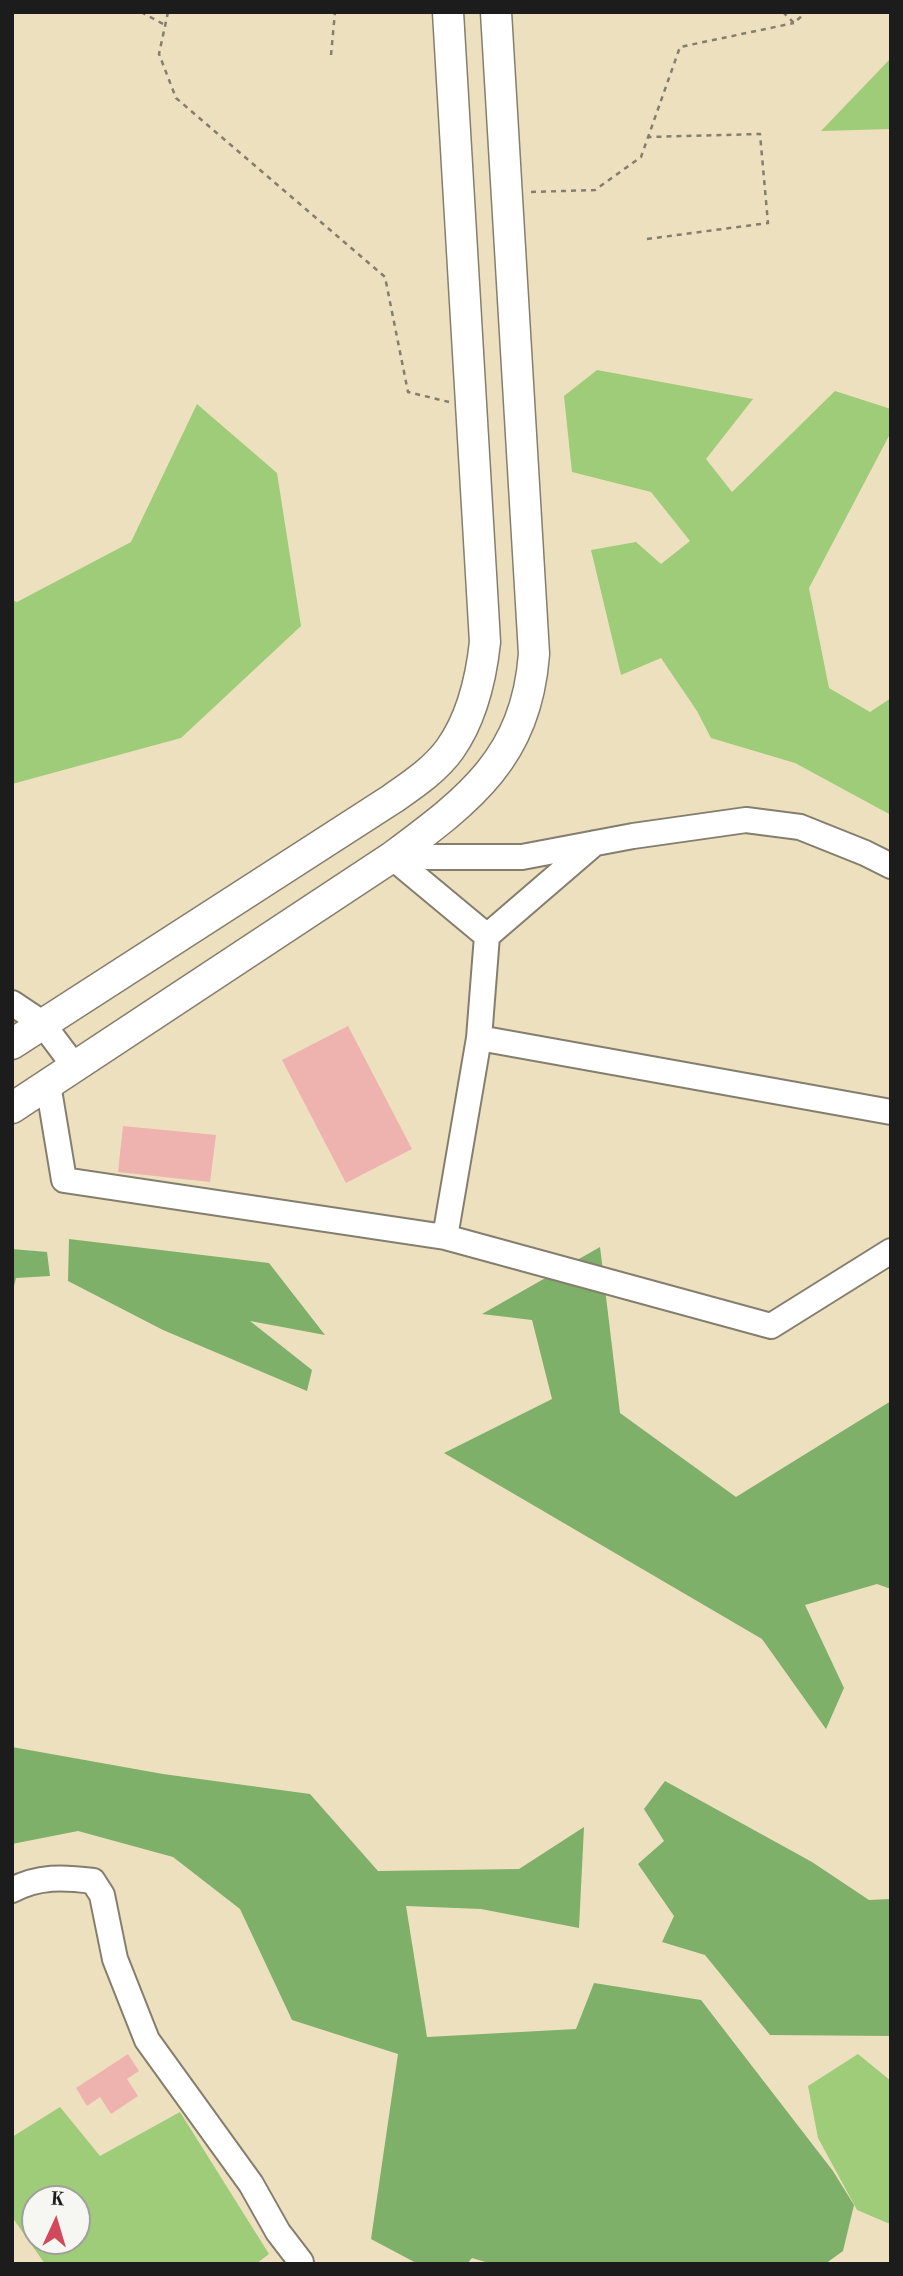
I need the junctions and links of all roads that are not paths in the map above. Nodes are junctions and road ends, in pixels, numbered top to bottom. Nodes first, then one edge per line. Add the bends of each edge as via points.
1 (448, 12) edge
2 (496, 12) edge
3 (595, 843) junction
4 (392, 857) junction
5 (891, 866) edge
6 (487, 936) junction
7 (12, 1003) edge
8 (42, 1024) junction
9 (479, 1038) junction
10 (12, 1044) edge
11 (75, 1067) junction
12 (48, 1084) junction
13 (12, 1108) edge
14 (891, 1112) edge
15 (445, 1237) junction
16 (891, 1251) edge
17 (12, 1889) edge
18 (301, 2263) edge

1 - 8 main road via 485,642 467,719 449,750 423,777
2 - 4 main road via 534,654 532,684 511,742 495,768 447,816
3 - 4 street via 522,857
3 - 5 street via 746,820 800,827
3 - 6 street
4 - 6 street
4 - 11 main road
6 - 9 street
7 - 8 street
8 - 10 main road
8 - 11 street
9 - 14 street
9 - 15 street
11 - 12 main road
12 - 13 main road
12 - 15 street via 64,1180
15 - 16 street via 771,1326
17 - 18 street via 29,1881 93,1881 102,1895 115,1959 146,2040 251,2184

